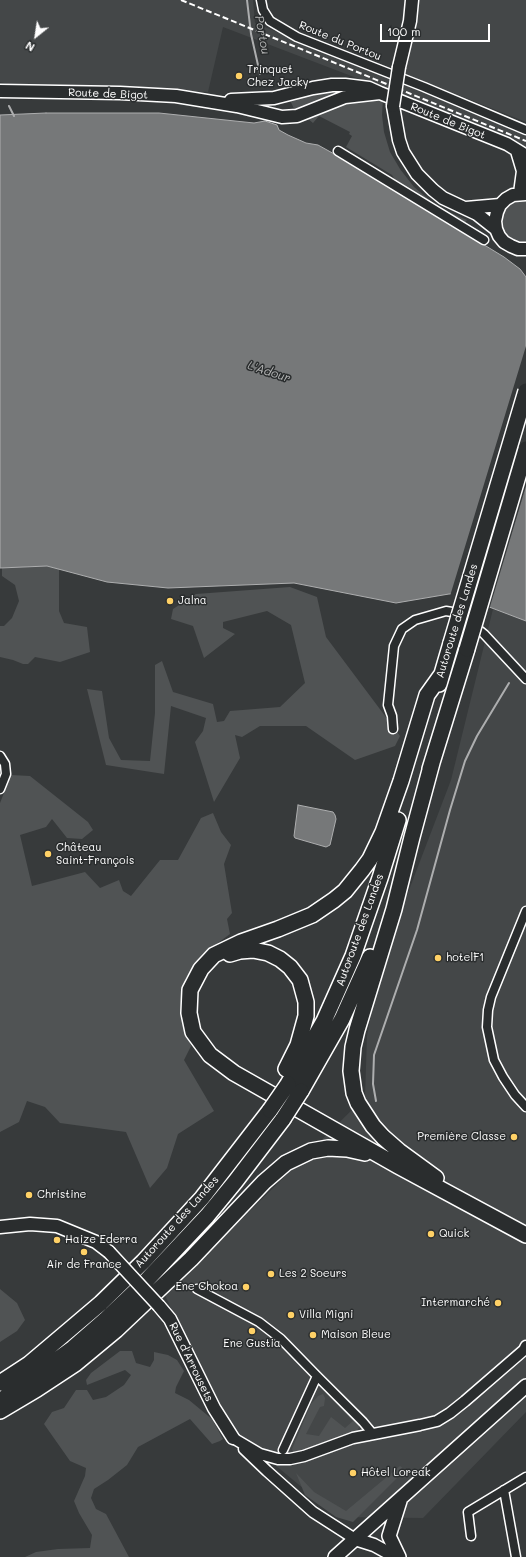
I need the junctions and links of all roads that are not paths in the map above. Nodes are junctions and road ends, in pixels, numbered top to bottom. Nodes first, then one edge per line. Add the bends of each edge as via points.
1 (261, 0) edge
2 (412, 0) edge
3 (0, 91) edge
4 (380, 93) junction
5 (216, 102) junction
6 (526, 130) edge
7 (516, 150) junction
8 (338, 151) dead end
9 (526, 159) edge
10 (523, 193) edge
11 (500, 205) junction
12 (466, 208) junction
13 (496, 229) junction
14 (484, 240) dead end
15 (526, 249) edge
16 (526, 391) edge
17 (526, 449) edge
18 (442, 674) junction
19 (523, 676) edge
20 (393, 729) dead end
21 (0, 756) edge
22 (433, 759) junction
23 (0, 789) edge
24 (526, 911) edge
25 (201, 969) junction
26 (284, 1081) junction
27 (526, 1107) edge
28 (398, 1166) junction
29 (479, 1209) junction
30 (0, 1227) edge
31 (526, 1235) edge
32 (197, 1289) dead end
33 (526, 1346) edge
34 (316, 1376) junction
35 (0, 1383) edge
36 (526, 1386) edge
37 (0, 1401) edge
38 (0, 1412) edge
39 (373, 1434) junction
40 (233, 1438) joint
41 (283, 1450) dead end
42 (258, 1458) junction
43 (526, 1477) edge
44 (504, 1490) junction
45 (400, 1499) junction
46 (471, 1536) dead end
47 (355, 1539) junction
48 (335, 1557) edge
49 (397, 1557) edge
50 (516, 1557) edge

1 - 6 street, Route du Portou via 263,10 270,21 289,32
2 - 12 main road, bridge via 393,106 399,140 403,152 417,174 444,198
3 - 5 main road, Route de Bigot via 176,96
4 - 5 main road, Route de Bigot via 369,88 346,85 313,88 274,98
4 - 5 main road, Route de Bigot via 345,97 297,116 282,117
4 - 7 main road, Route de Bigot via 507,144
7 - 9 main road, Route de Bigot
7 - 10 main road via 523,171
8 - 14 street
10 - 11 main road via 506,199
11 - 12 main road
11 - 13 main road via 496,212
12 - 13 main road
13 - 15 main road via 499,236 511,246
16 - 18 highway, Autoroute des Landes, bridge
17 - 22 highway, Autoroute des Landes, bridge
18 - 25 highway via 427,695 383,832 370,859 354,881 334,900 312,915 228,947 214,955
18 - 26 highway, Autoroute des Landes via 364,928 324,1021
19 - 20 street via 484,634 458,613 446,611 415,620 402,628 394,646 388,705
21 - 23 street via 5,764 6,774
22 - 29 highway via 394,909 357,1030 351,1071 358,1103 382,1137
22 - 37 highway, Autoroute des Landes, bridge via 387,912 367,965 342,1019 284,1119 236,1182 145,1282 73,1348
24 - 27 street via 491,997 487,1027 494,1060 514,1095
25 - 26 highway via 233,952 253,950 280,959 295,973 305,995 306,1016
25 - 28 highway via 190,990 189,1013 193,1032 210,1055 234,1072
26 - 35 highway, Autoroute des Landes, bridge via 230,1161 169,1235 101,1303 29,1364
28 - 29 highway
28 - 38 highway via 358,1151 338,1148 311,1151 286,1163 264,1182 191,1259 106,1339 54,1378
29 - 31 highway
30 - 40 main road, Rue d'Arrousets, bridge via 30,1224 57,1226 96,1242 109,1252 170,1319 214,1408
32 - 34 street via 259,1322 281,1339
33 - 39 street, Rue d'Arrousets via 450,1413 437,1421
34 - 39 street
34 - 41 street
36 - 45 main road
39 - 42 street, Rue d'Arrousets via 290,1459
40 - 42 street, Rue d'Arrousets
42 - 47 street, Rue d'Arrousets via 313,1512
43 - 44 street
44 - 46 street via 468,1512
44 - 50 street
45 - 47 main road
45 - 49 main road via 389,1536
47 - 48 main road
47 - 49 main road

